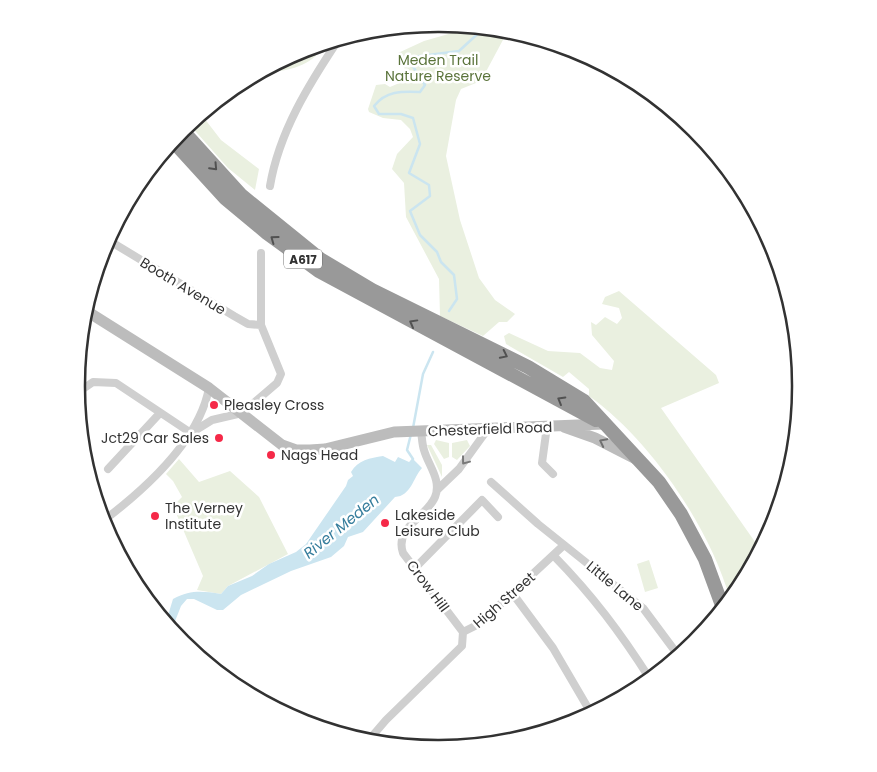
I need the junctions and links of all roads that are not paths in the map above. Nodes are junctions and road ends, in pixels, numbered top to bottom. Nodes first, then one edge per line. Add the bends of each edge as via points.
1 (333, 49) edge
2 (188, 137) edge
3 (179, 147) edge
4 (270, 186) dead end
5 (115, 244) edge
6 (261, 253) dead end
7 (93, 315) edge
8 (261, 325) junction
9 (85, 387) edge
10 (209, 388) junction
11 (160, 413) junction
12 (242, 414) junction
13 (604, 424) junction
14 (548, 426) junction
15 (562, 426) junction
16 (485, 429) junction
17 (420, 431) junction
18 (191, 433) junction
19 (110, 454) dead end
20 (116, 461) junction
21 (641, 462) junction
22 (108, 470) dead end
23 (553, 474) dead end
24 (491, 482) dead end
25 (437, 490) junction
26 (110, 516) edge
27 (498, 517) dead end
28 (564, 546) junction
29 (554, 556) junction
30 (415, 568) junction
31 (513, 594) junction
32 (720, 600) edge
33 (463, 632) junction
34 (674, 650) edge
35 (646, 672) edge
36 (587, 707) edge
37 (374, 734) edge

1 - 4 street via 310,84 285,134
2 -> 13 highway, A617 via 241,195 320,259 372,290 536,372 584,402
13 -> 3 highway, A617 via 319,271 225,198
5 - 8 street, Booth Avenue via 248,324
6 - 8 street
7 - 10 street
8 - 12 street via 281,374 277,383
9 - 11 street via 93,382 116,383
10 - 12 street
10 - 18 street
11 - 18 street
11 - 20 street
12 - 17 street, Chesterfield Road via 282,445 296,450 325,449 379,435
12 - 18 street via 212,420
13 - 15 street, Chesterfield Road
13 - 21 highway, Chesterfield Road / A617
14 - 15 street, Chesterfield Road
14 - 16 street, Chesterfield Road
14 - 23 street via 542,463
21 -> 15 street, Chesterfield Road via 595,438
16 - 17 street, Chesterfield Road
16 -> 25 street via 486,433 459,469
17 - 25 street
18 - 26 street via 155,475
19 - 20 street
20 - 22 street
21 - 32 highway, Chesterfield Road / A617 via 682,514
24 - 28 street, Little Lane
25 - 30 street, Crow Hill via 435,499 400,542 403,553
27 - 30 street via 482,500
28 - 29 street, High Street
28 - 34 street, Little Lane via 643,608
29 - 31 street, High Street
29 - 35 street via 618,629
30 - 33 street, Crow Hill
31 - 33 street, High Street via 479,624
31 - 36 street via 552,648
33 - 37 street, High Street via 462,646

